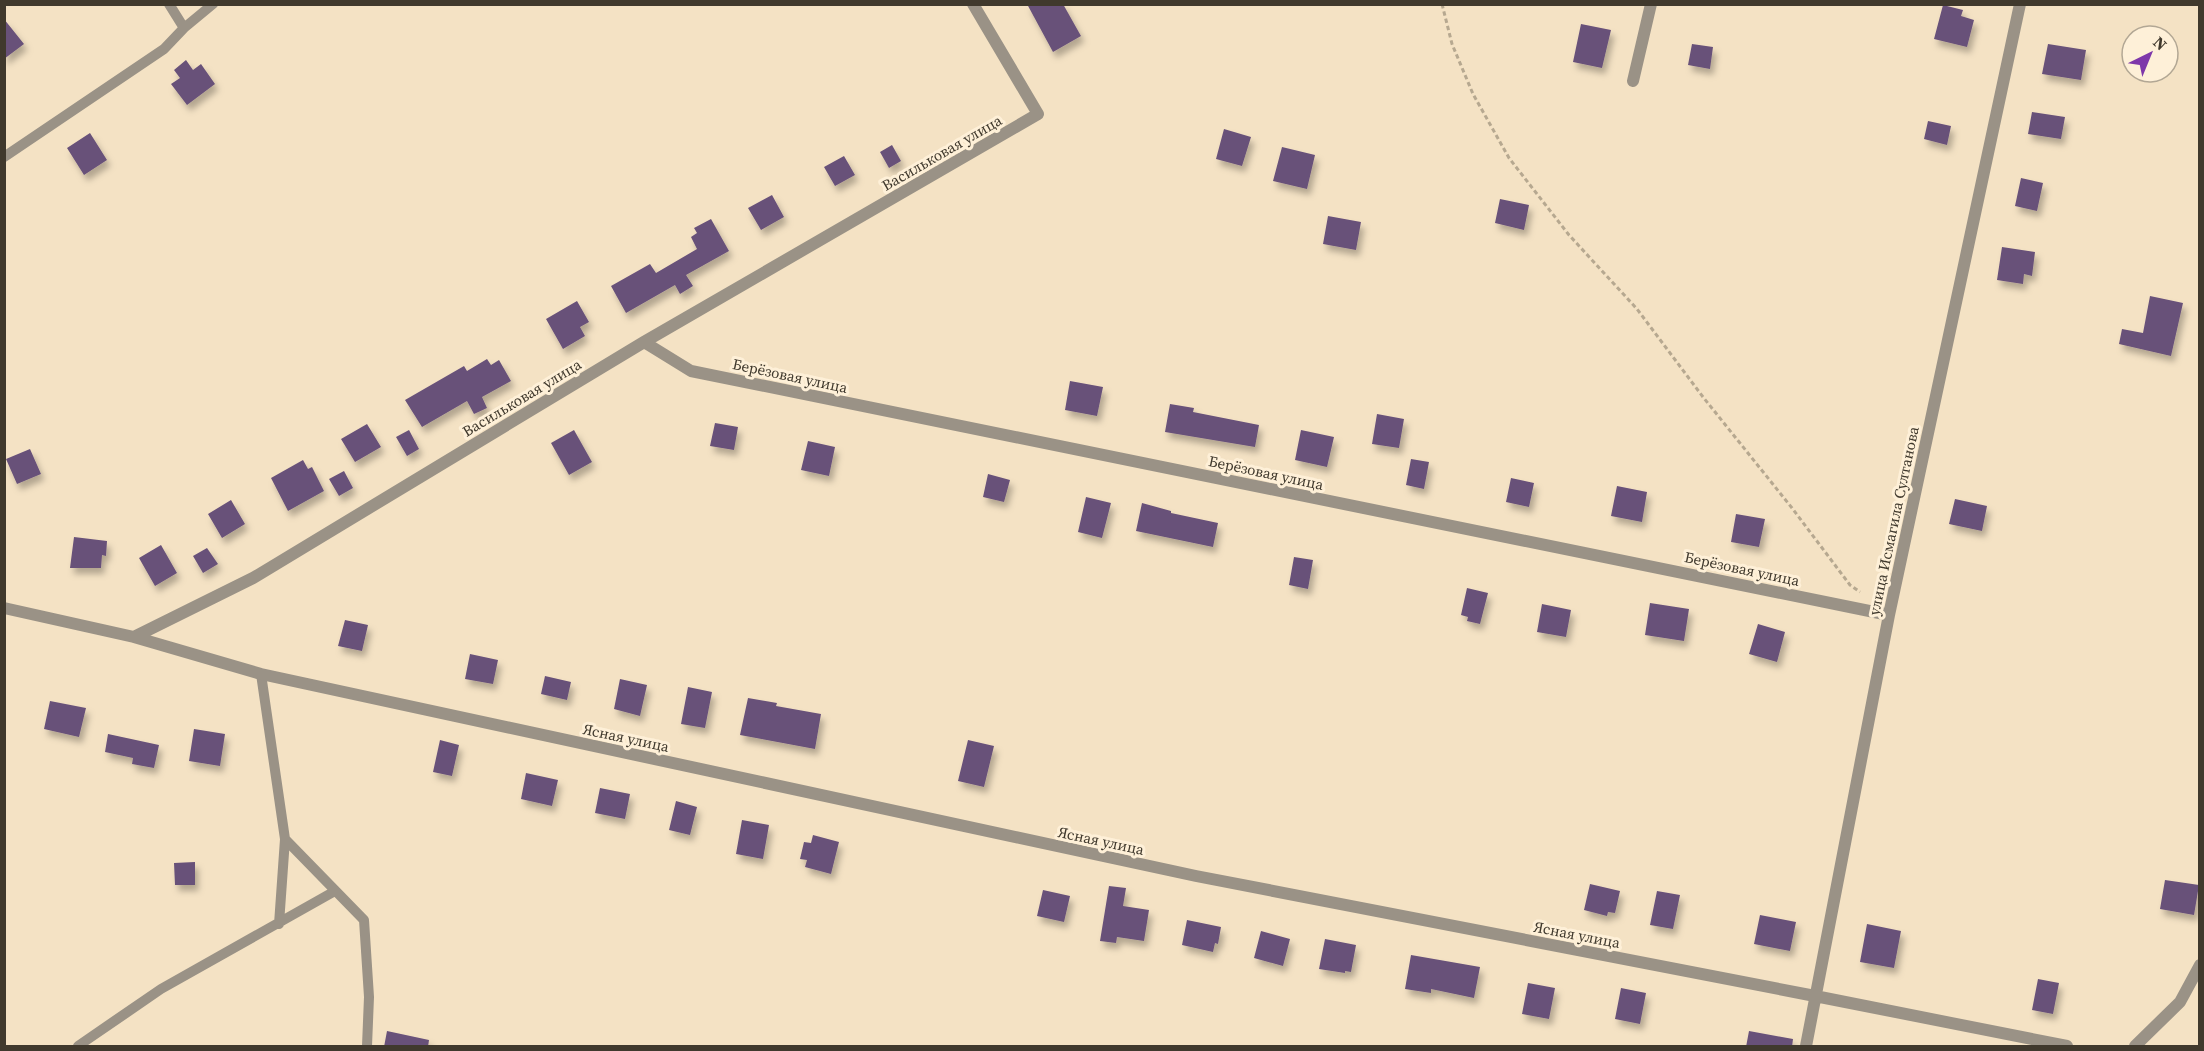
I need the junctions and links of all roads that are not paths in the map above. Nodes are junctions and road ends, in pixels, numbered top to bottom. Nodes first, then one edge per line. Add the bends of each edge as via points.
1 (169, 4) edge
2 (213, 4) edge
3 (973, 4) edge
4 (1651, 4) edge
5 (2020, 4) edge
6 (184, 28) junction
7 (1634, 81) dead end
8 (4, 157) edge
9 (644, 342) junction
10 (4, 608) edge
11 (1889, 615) junction
12 (134, 637) junction
13 (261, 674) junction
14 (285, 839) junction
15 (335, 891) junction
16 (279, 924) junction
17 (2199, 965) edge
18 (1815, 996) junction
19 (78, 1047) edge
20 (367, 1047) edge
21 (1806, 1047) edge
22 (2067, 1047) edge
23 (2135, 1047) edge

1 - 6 lane
2 - 6 lane
3 - 9 street, Васильковая улица via 1038,114
4 - 7 street
5 - 11 street, улица Исмагила Султанова
6 - 8 lane via 164,48
9 - 11 street, Берёзовая улица via 691,371
9 - 12 street, Васильковая улица via 253,578
10 - 12 street
11 - 18 street, улица Исмагила Султанова
12 - 13 street, Ясная улица
13 - 14 lane
13 - 18 street, Ясная улица via 1196,876
14 - 15 lane
14 - 16 lane
15 - 16 lane
15 - 20 lane via 364,920 369,997
16 - 19 lane via 160,989
17 - 23 street via 2180,1002
18 - 21 street, улица Исмагила Султанова
18 - 22 street, Ясная улица

